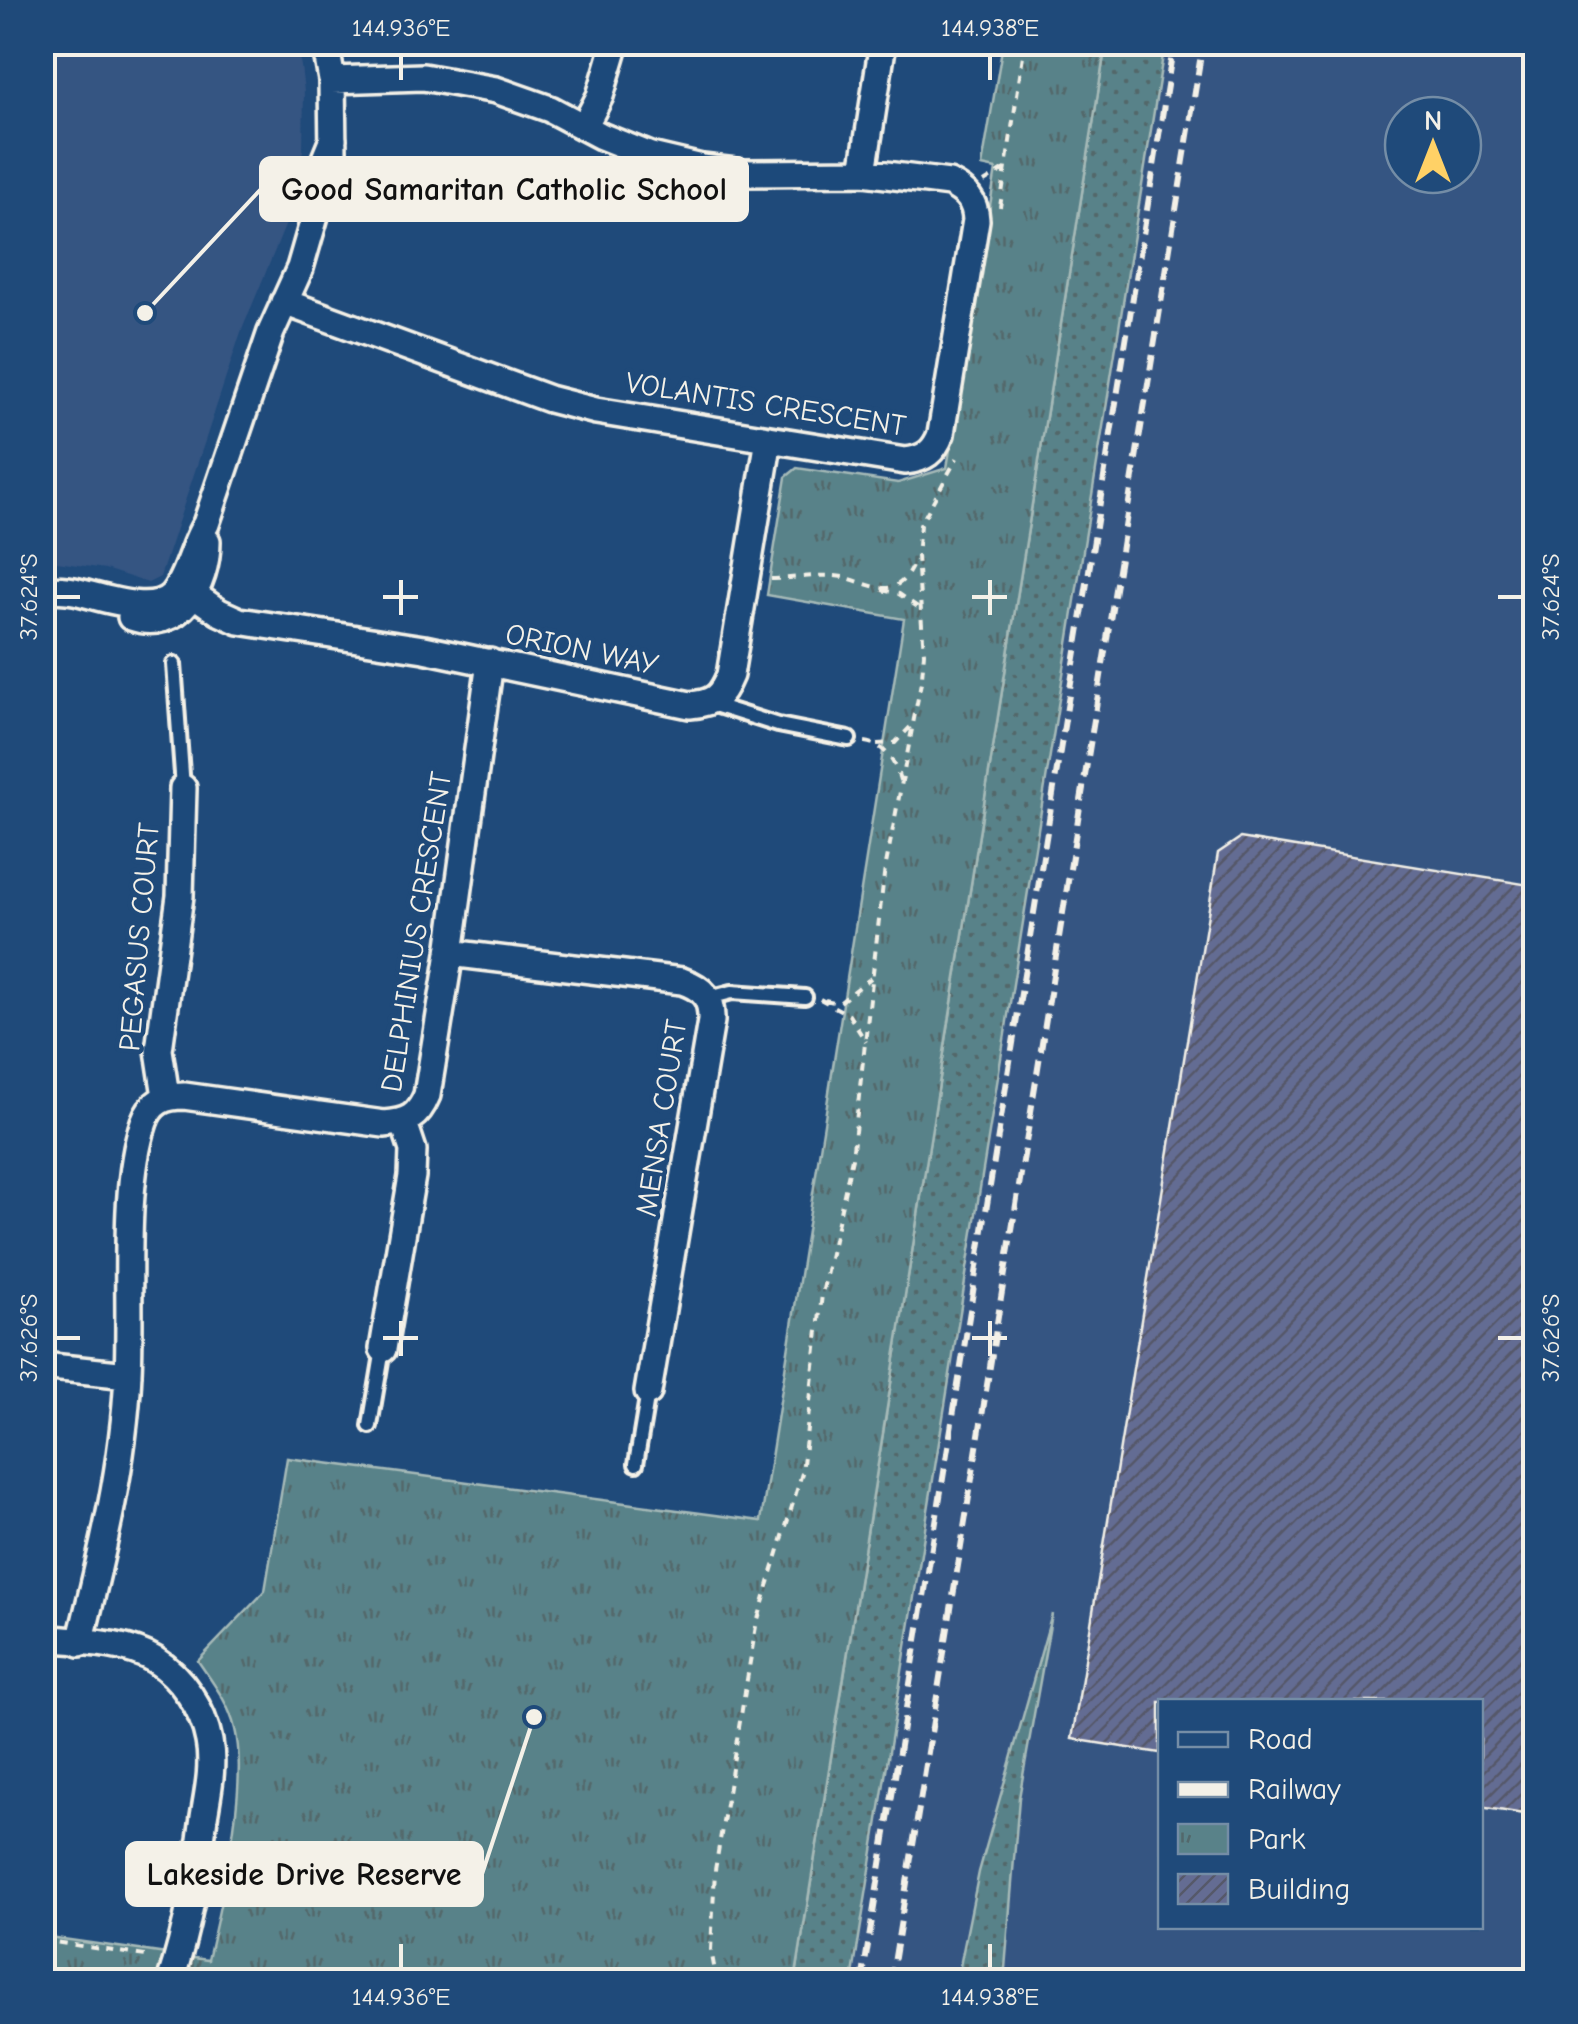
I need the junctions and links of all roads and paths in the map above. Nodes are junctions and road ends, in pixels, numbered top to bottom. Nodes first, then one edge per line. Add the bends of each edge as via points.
1 (325, 42) edge
2 (616, 42) edge
3 (883, 42) edge
4 (1024, 42) edge
5 (332, 80) junction
6 (584, 127) junction
7 (863, 172) junction
8 (1000, 206) dead end
9 (284, 302) junction
10 (769, 439) junction
11 (959, 446) dead end
12 (917, 556) junction
13 (746, 580) junction
14 (42, 589) edge
15 (186, 589) junction
16 (882, 590) junction
17 (922, 610) junction
18 (490, 662) junction
19 (174, 664) dead end
20 (711, 704) junction
21 (914, 722) junction
22 (850, 739) joint
23 (877, 744) junction
24 (183, 788) joint
25 (903, 788) junction
26 (450, 953) junction
27 (872, 978) junction
28 (708, 998) junction
29 (805, 998) joint
30 (821, 999) junction
31 (866, 1042) junction
32 (166, 1096) junction
33 (404, 1123) junction
34 (383, 1350) joint
35 (42, 1366) edge
36 (128, 1374) junction
37 (648, 1392) joint
38 (370, 1426) dead end
39 (636, 1464) dead end
40 (42, 1638) edge
41 (80, 1643) junction
42 (42, 1940) edge
43 (154, 1957) dead end
44 (170, 1982) edge
45 (717, 1982) edge

1 - 5 street
2 - 6 street
3 - 7 street
4 - 8 path
5 - 6 street, VOLANTIS CRESCENT via 423,77 496,90
5 - 9 street via 333,139 315,184 315,216 300,268
6 - 7 street, VOLANTIS CRESCENT via 651,156 702,168
7 - 10 street, VOLANTIS CRESCENT via 949,183 975,208 936,448 921,460 906,460
9 - 10 street, VOLANTIS CRESCENT via 548,399
9 - 15 street via 206,524 193,544
10 - 13 street
11 - 12 path via 920,526
12 - 16 path via 910,572
12 - 17 path
13 - 16 path via 842,577
13 - 20 street via 730,675
14 - 15 street via 159,604
15 - 18 street, ORION WAY via 238,621
16 - 17 path
17 - 21 path via 924,653
18 - 20 street, ORION WAY via 690,706
18 - 26 street, DELPHINIUS CRESCENT
19 - 24 lane, PEGASUS COURT
20 - 22 lane
21 - 23 path via 894,743
21 - 25 path
22 - 23 path
23 - 25 path via 896,764
24 - 32 street, PEGASUS COURT via 180,896 159,1050
25 - 27 path
26 - 28 street, MENSA COURT via 682,981
26 - 33 street, DELPHINIUS CRESCENT via 426,1095 420,1113
27 - 30 path via 840,1003
27 - 31 path
28 - 29 lane via 732,992
28 - 37 street, MENSA COURT via 711,1021
29 - 30 path
30 - 31 path via 850,1015
31 - 45 path via 852,1158 822,1294 802,1473 756,1626 715,1870 711,1950
32 - 33 street, DELPHINIUS CRESCENT
32 - 36 street via 151,1106 143,1124 133,1186
33 - 34 street via 412,1176
34 - 38 lane
35 - 36 street
36 - 41 street via 107,1530
37 - 39 lane
40 - 41 street
41 - 44 street via 154,1660 190,1695 209,1742 196,1876
42 - 43 path

